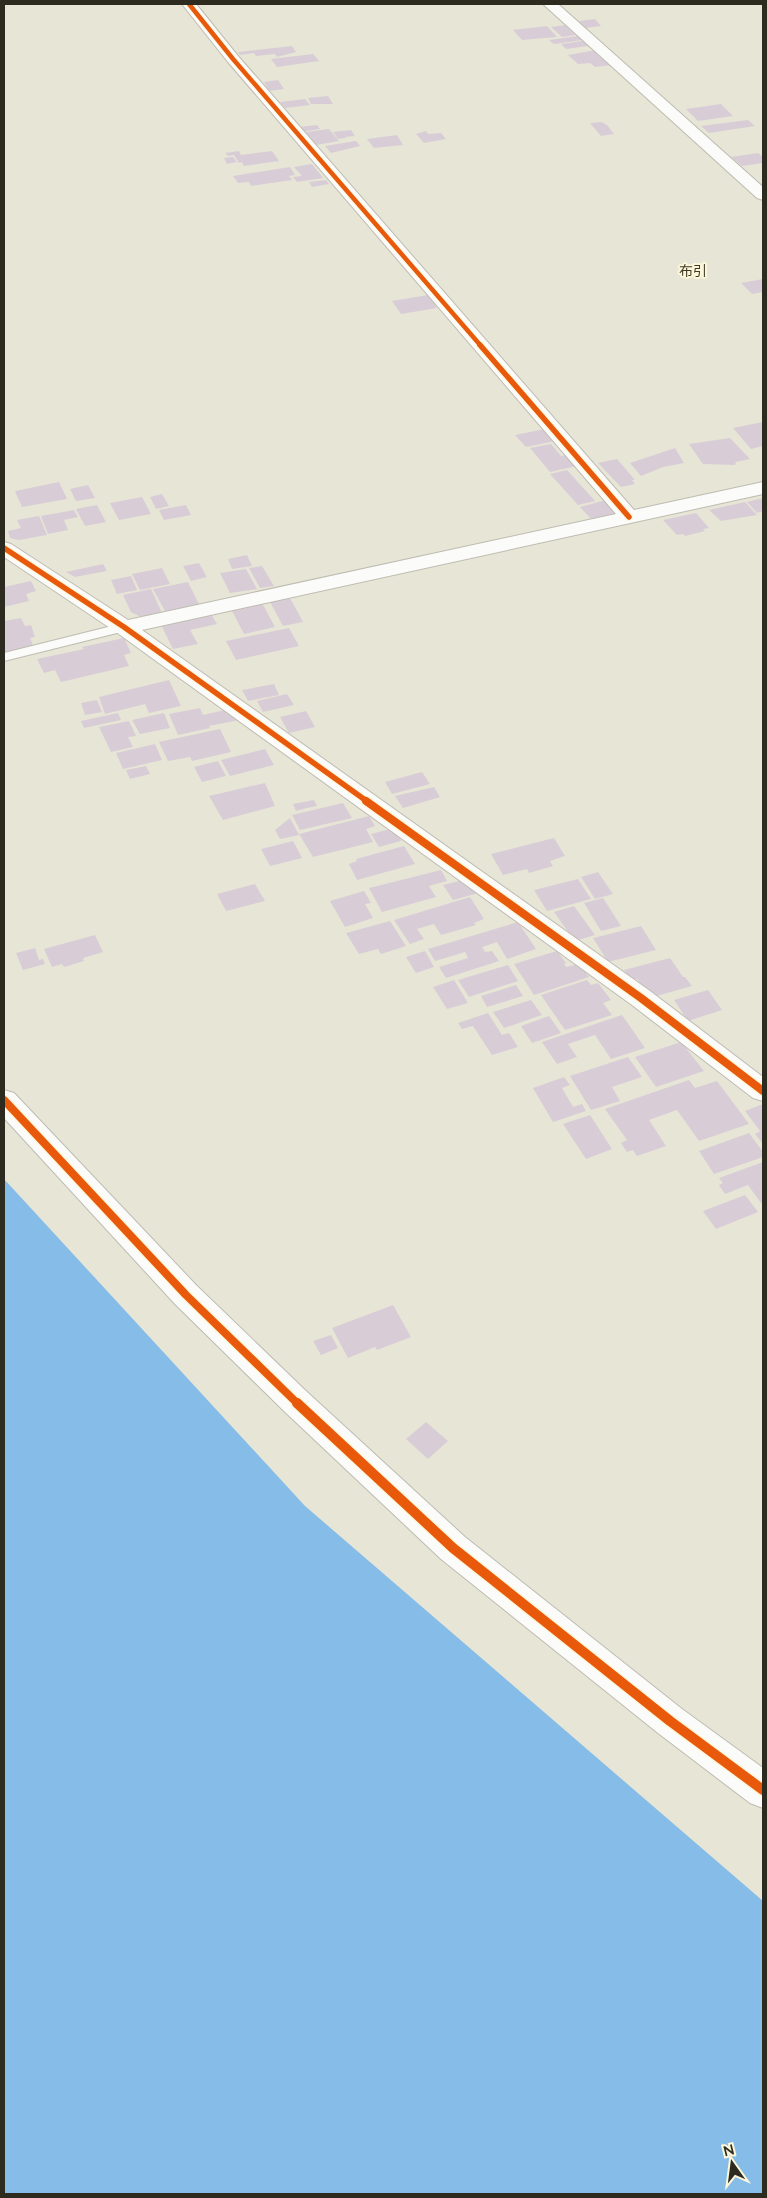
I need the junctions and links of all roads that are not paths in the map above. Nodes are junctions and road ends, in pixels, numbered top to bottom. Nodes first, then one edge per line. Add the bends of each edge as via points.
1 (190, 4) edge
2 (550, 4) edge
3 (763, 195) edge
4 (763, 488) edge
5 (629, 517) junction
6 (4, 548) edge
7 (124, 627) junction
8 (4, 657) edge
9 (763, 1091) edge
10 (4, 1100) edge
11 (763, 1790) edge

1 - 5 street via 233,59
2 - 3 street
4 - 5 street
5 - 7 street
6 - 7 street
7 - 8 lane
7 - 9 street via 641,998
10 - 11 street via 186,1294 453,1548 670,1721

